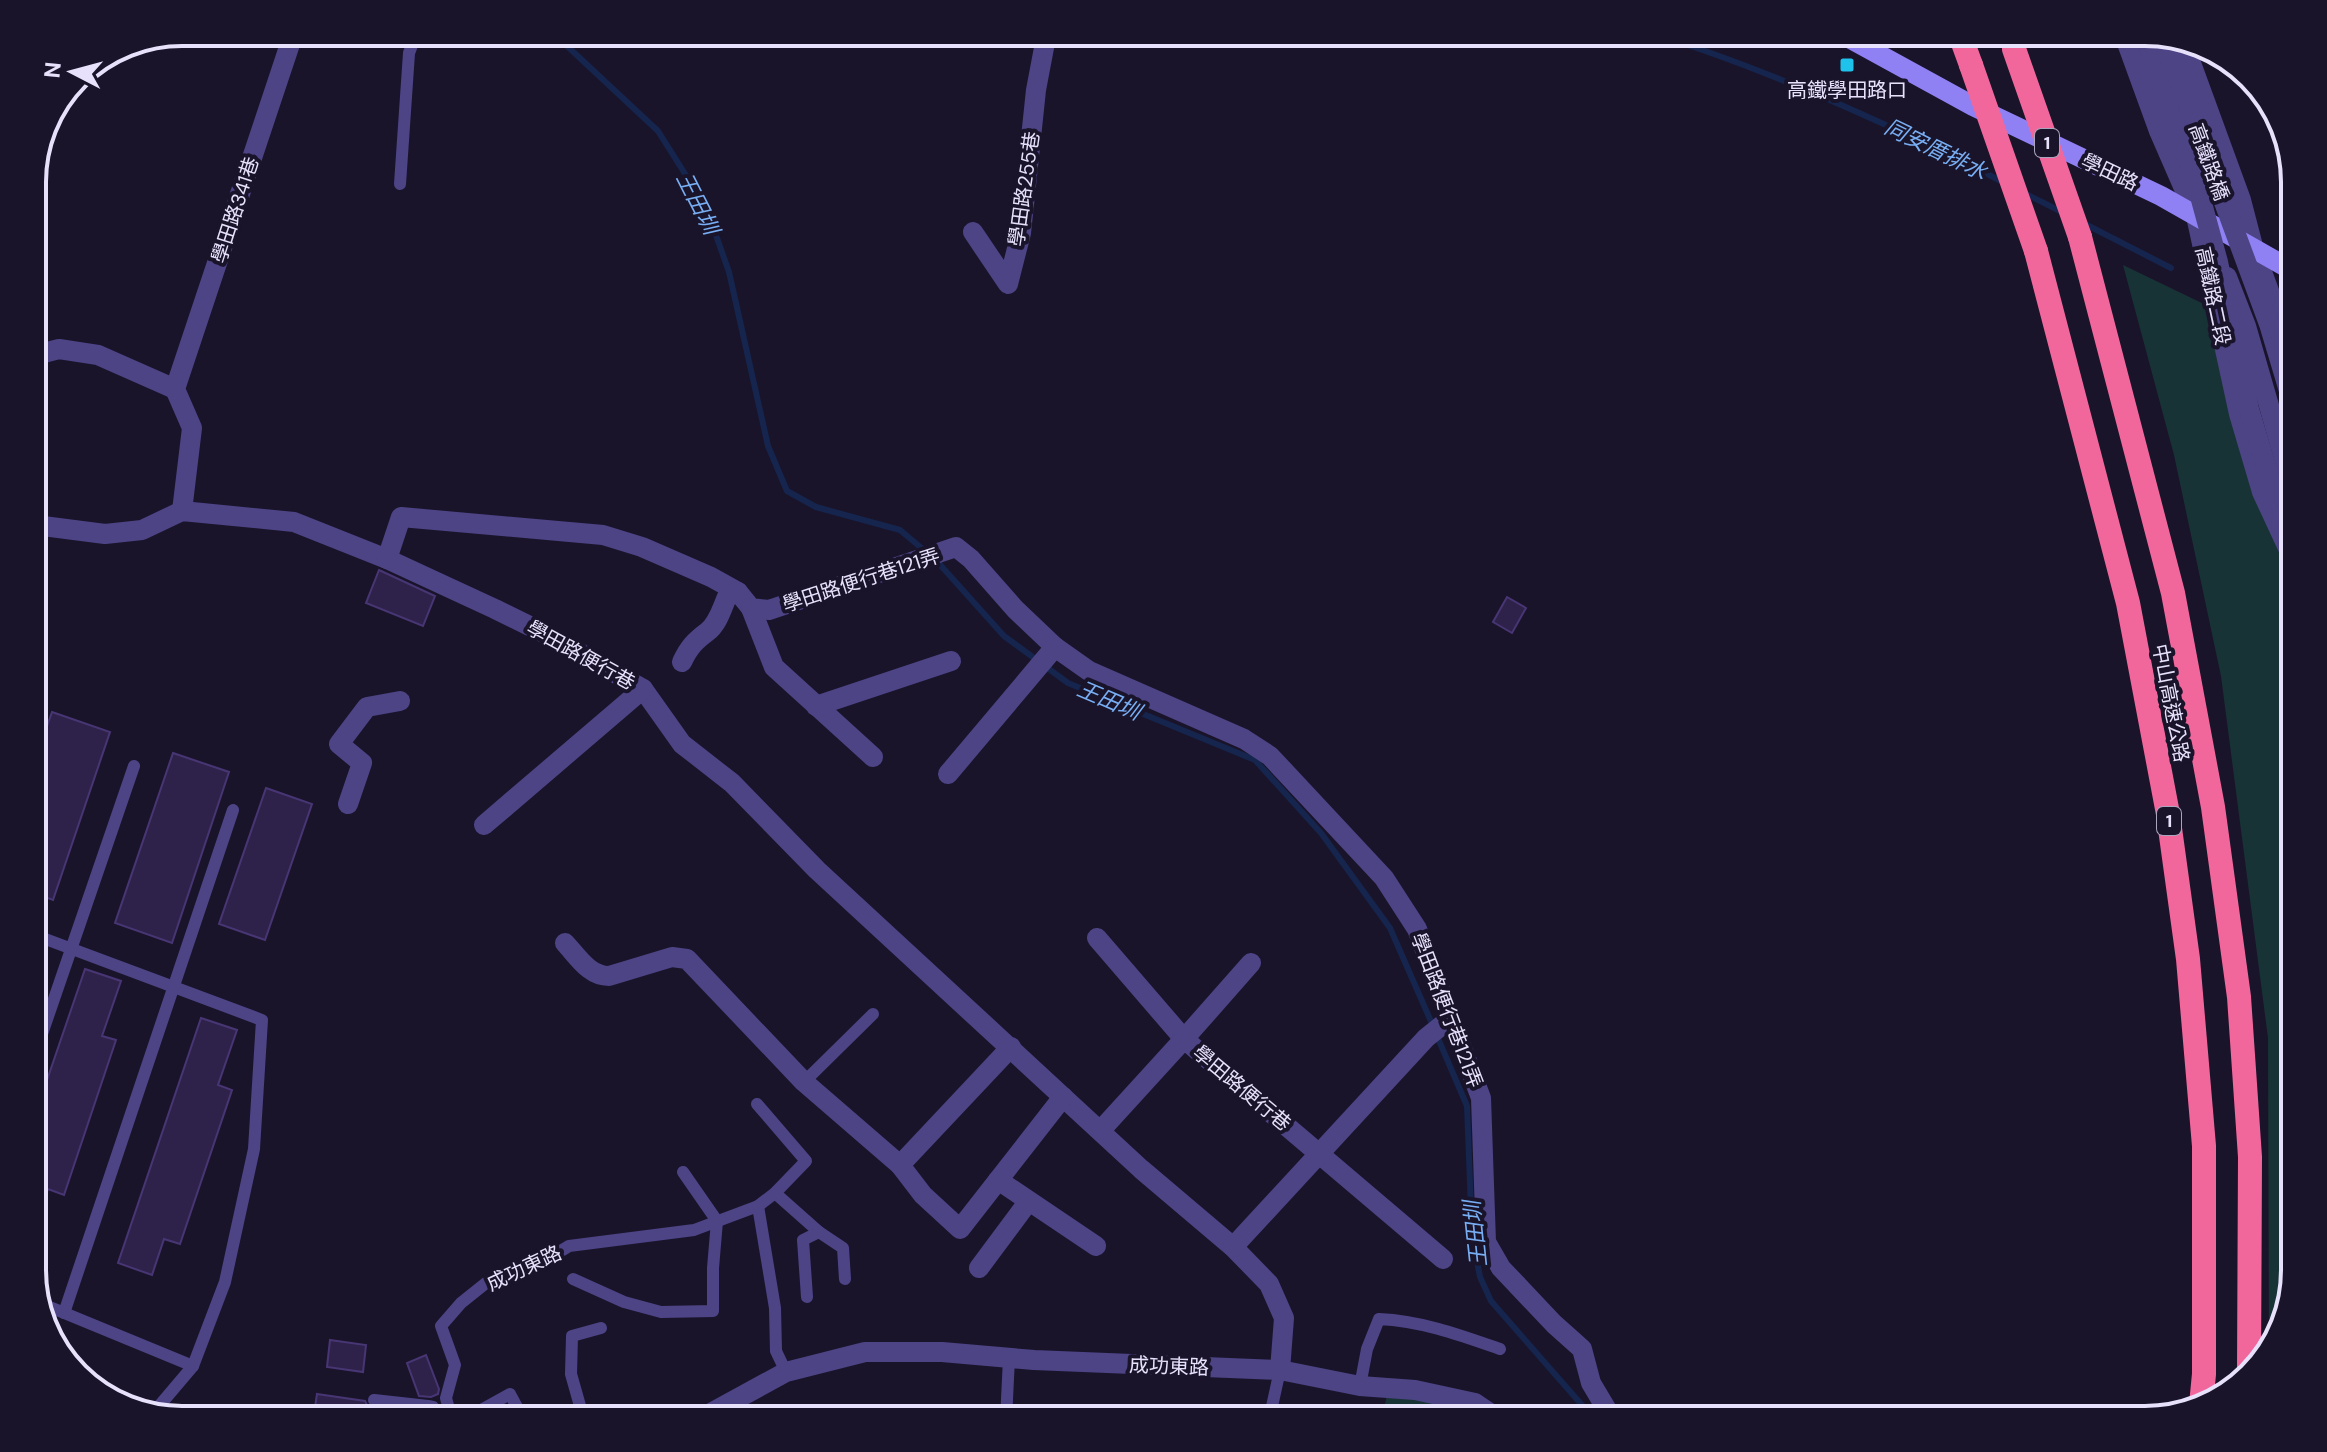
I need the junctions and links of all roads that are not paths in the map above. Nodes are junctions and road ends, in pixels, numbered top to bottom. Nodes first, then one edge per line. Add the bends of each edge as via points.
1 (289, 46) edge
2 (412, 46) edge
3 (1044, 46) edge
4 (1864, 46) edge
5 (1964, 46) edge
6 (2013, 46) edge
7 (2128, 46) edge
8 (2149, 46) edge
9 (2167, 48) edge
10 (2188, 54) edge
11 (400, 184) dead end
12 (2196, 216) junction
13 (973, 232) dead end
14 (2254, 250) junction
15 (2281, 264) edge
16 (2281, 325) edge
17 (46, 352) edge
18 (2281, 364) edge
19 (175, 389) junction
20 (2281, 406) edge
21 (2281, 447) edge
22 (2281, 506) edge
23 (182, 511) junction
24 (46, 526) edge
25 (2281, 533) edge
26 (387, 559) junction
27 (744, 600) junction
28 (1055, 647) junction
29 (951, 661) dead end
30 (682, 662) dead end
31 (643, 689) junction
32 (400, 701) dead end
33 (816, 706) junction
34 (873, 757) dead end
35 (134, 766) dead end
36 (948, 774) dead end
37 (348, 804) dead end
38 (233, 810) dead end
39 (484, 825) dead end
40 (1097, 938) dead end
41 (46, 939) edge
42 (565, 943) dead end
43 (71, 948) junction
44 (1251, 963) dead end
45 (172, 986) junction
46 (873, 1014) dead end
47 (1451, 1018) junction
48 (46, 1022) edge
49 (1184, 1039) junction
50 (1011, 1047) junction
51 (804, 1082) junction
52 (1063, 1097) junction
53 (757, 1104) dead end
54 (1101, 1130) junction
55 (1321, 1154) junction
56 (900, 1165) junction
57 (683, 1172) dead end
58 (998, 1180) junction
59 (775, 1193) junction
60 (1028, 1202) junction
61 (758, 1206) junction
62 (717, 1221) junction
63 (819, 1232) junction
64 (1096, 1246) dead end
65 (1233, 1247) junction
66 (1443, 1259) dead end
67 (979, 1268) dead end
68 (573, 1279) dead end
69 (845, 1279) dead end
70 (807, 1297) dead end
71 (52, 1308) edge
72 (64, 1313) junction
73 (601, 1328) dead end
74 (1500, 1349) dead end
75 (2249, 1357) edge
76 (1009, 1358) junction
77 (193, 1366) junction
78 (1280, 1370) junction
79 (786, 1372) junction
80 (1360, 1386) junction
81 (2202, 1393) edge
82 (374, 1400) dead end
83 (734, 1400) junction
84 (161, 1404) edge
85 (409, 1406) edge
86 (448, 1406) edge
87 (488, 1406) edge
88 (516, 1406) edge
89 (580, 1406) edge
90 (723, 1406) edge
91 (737, 1406) edge
92 (1007, 1406) edge
93 (1272, 1406) edge
94 (1479, 1406) edge
95 (1605, 1406) edge

1 - 19 street, 學田路341巷
2 - 11 lane
3 - 13 street, 學田路255巷 via 1021,233 1008,284
4 - 12 main road, 學田路
5 - 81 highway, 中山高速公路 / 1, bridge via 2036,251 2128,603 2168,814 2188,959 2204,1146
6 - 75 highway, 中山高速公路 / 1, bridge via 2080,237 2173,593 2213,807 2239,997 2250,1157
7 - 12 street, 高鐵路二段
8 - 22 street, 高鐵路橋, bridge via 2197,185 2249,409
9 - 18 street, 高鐵路橋, bridge
10 - 14 street
12 - 14 main road, 學田路
12 - 21 street, 高鐵路橋 via 2246,326
12 - 25 street, 高鐵路二段 via 2239,414 2262,492
14 - 15 main road, 學田路
14 - 16 street
14 - 20 street via 2256,322
17 - 19 street via 59,349 98,355
19 - 23 street via 192,428
23 - 24 street via 142,530 105,534
23 - 26 street, 學田路便行巷 via 294,522
26 - 27 street via 401,517 603,535 711,577
26 - 31 street, 學田路便行巷 via 550,636
27 - 28 street, 學田路便行巷121弄 via 769,610 956,547
27 - 30 street via 727,597 717,619 691,644
27 - 33 street via 774,667
28 - 36 street
28 - 47 street, 學田路便行巷121弄 via 1089,671 1244,739 1270,756 1384,878 1417,929
29 - 33 street
31 - 39 street
31 - 50 street, 學田路便行巷 via 682,744 732,783 817,870
32 - 37 street via 367,707 339,744 362,763
33 - 34 street
35 - 43 lane
38 - 45 lane
40 - 49 street
41 - 43 lane
42 - 51 street via 599,976 672,957 687,959
43 - 45 lane
43 - 48 lane
44 - 49 street
45 - 72 lane
45 - 77 lane via 262,1020 254,1149 225,1282
46 - 51 lane
47 - 55 street via 1426,1038
47 - 95 street, 學田路便行巷121弄 via 1481,1098 1486,1242 1501,1268 1582,1349 1591,1383
49 - 54 street, 學田路便行巷
49 - 55 street, 學田路便行巷
50 - 52 street, 學田路便行巷
50 - 56 street
51 - 56 street
52 - 54 street, 學田路便行巷
52 - 58 street
53 - 59 lane, 成功東路 via 806,1161
54 - 65 street, 學田路便行巷
55 - 65 street
55 - 66 street, 學田路便行巷
56 - 58 street via 960,1229
57 - 62 lane
58 - 60 street
59 - 61 lane, 成功東路
59 - 63 lane
60 - 64 street
60 - 67 street
61 - 62 lane, 成功東路
61 - 79 lane via 775,1308 776,1351
62 - 68 lane, 成功東路 via 713,1311 661,1312
62 - 86 lane, 成功東路 via 659,1236 569,1246 536,1266 486,1283 441,1326 455,1365
63 - 69 lane via 843,1248
63 - 70 lane via 803,1240
65 - 78 street, 學田路便行巷 via 1269,1284 1284,1318
71 - 72 lane
72 - 77 lane
73 - 89 lane via 572,1336 571,1374
74 - 80 lane via 1438,1327 1379,1319
76 - 78 street, 成功東路
76 - 79 street, 成功東路 via 865,1352
76 - 92 lane
77 - 84 lane
78 - 80 street, 成功東路
78 - 93 lane
79 - 83 street, 成功東路
80 - 94 street, 成功東路 via 1415,1390
82 - 85 lane
83 - 90 street, 成功東路
83 - 91 lane
87 - 88 lane via 510,1394

